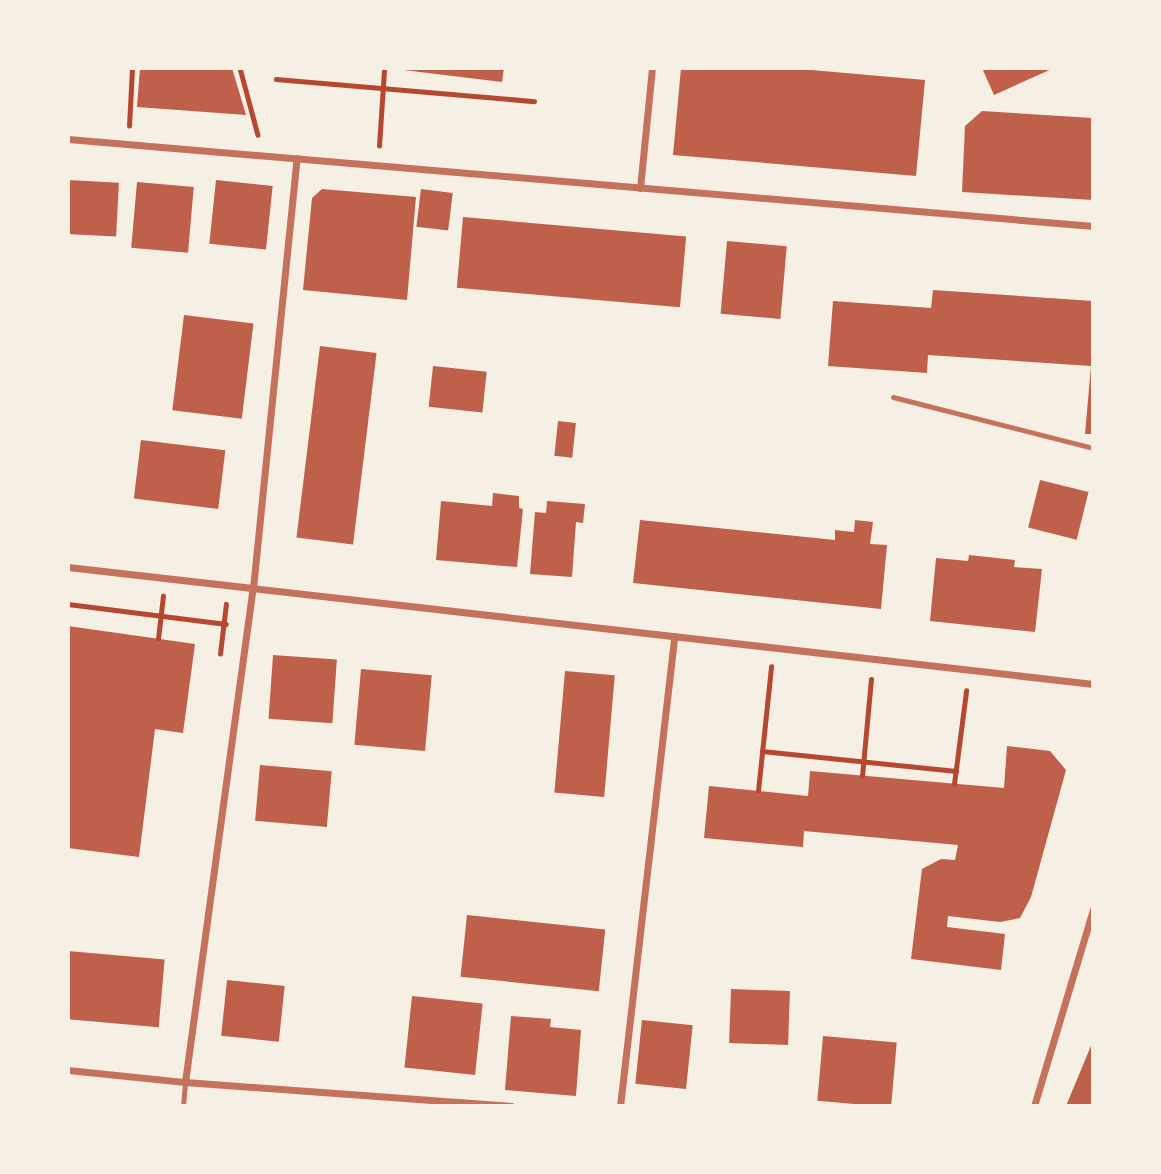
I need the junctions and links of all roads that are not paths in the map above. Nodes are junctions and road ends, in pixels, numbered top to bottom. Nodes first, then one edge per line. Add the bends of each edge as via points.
1 (652, 68) edge
2 (68, 139) edge
3 (297, 158) junction
4 (640, 188) junction
5 (1093, 226) edge
6 (893, 397) dead end
7 (1093, 448) edge
8 (68, 567) edge
9 (253, 588) junction
10 (674, 636) junction
11 (1093, 684) edge
12 (1093, 909) edge
13 (68, 1070) edge
14 (185, 1082) junction
15 (183, 1106) edge
16 (511, 1106) edge
17 (620, 1106) edge
18 (1034, 1106) edge

1 - 4 street
2 - 3 street
3 - 4 street
3 - 9 street
4 - 5 street
6 - 7 lane
8 - 9 street
9 - 10 street
9 - 14 street
10 - 11 street
10 - 17 street
12 - 18 street
13 - 14 street
14 - 15 lane
14 - 16 street

